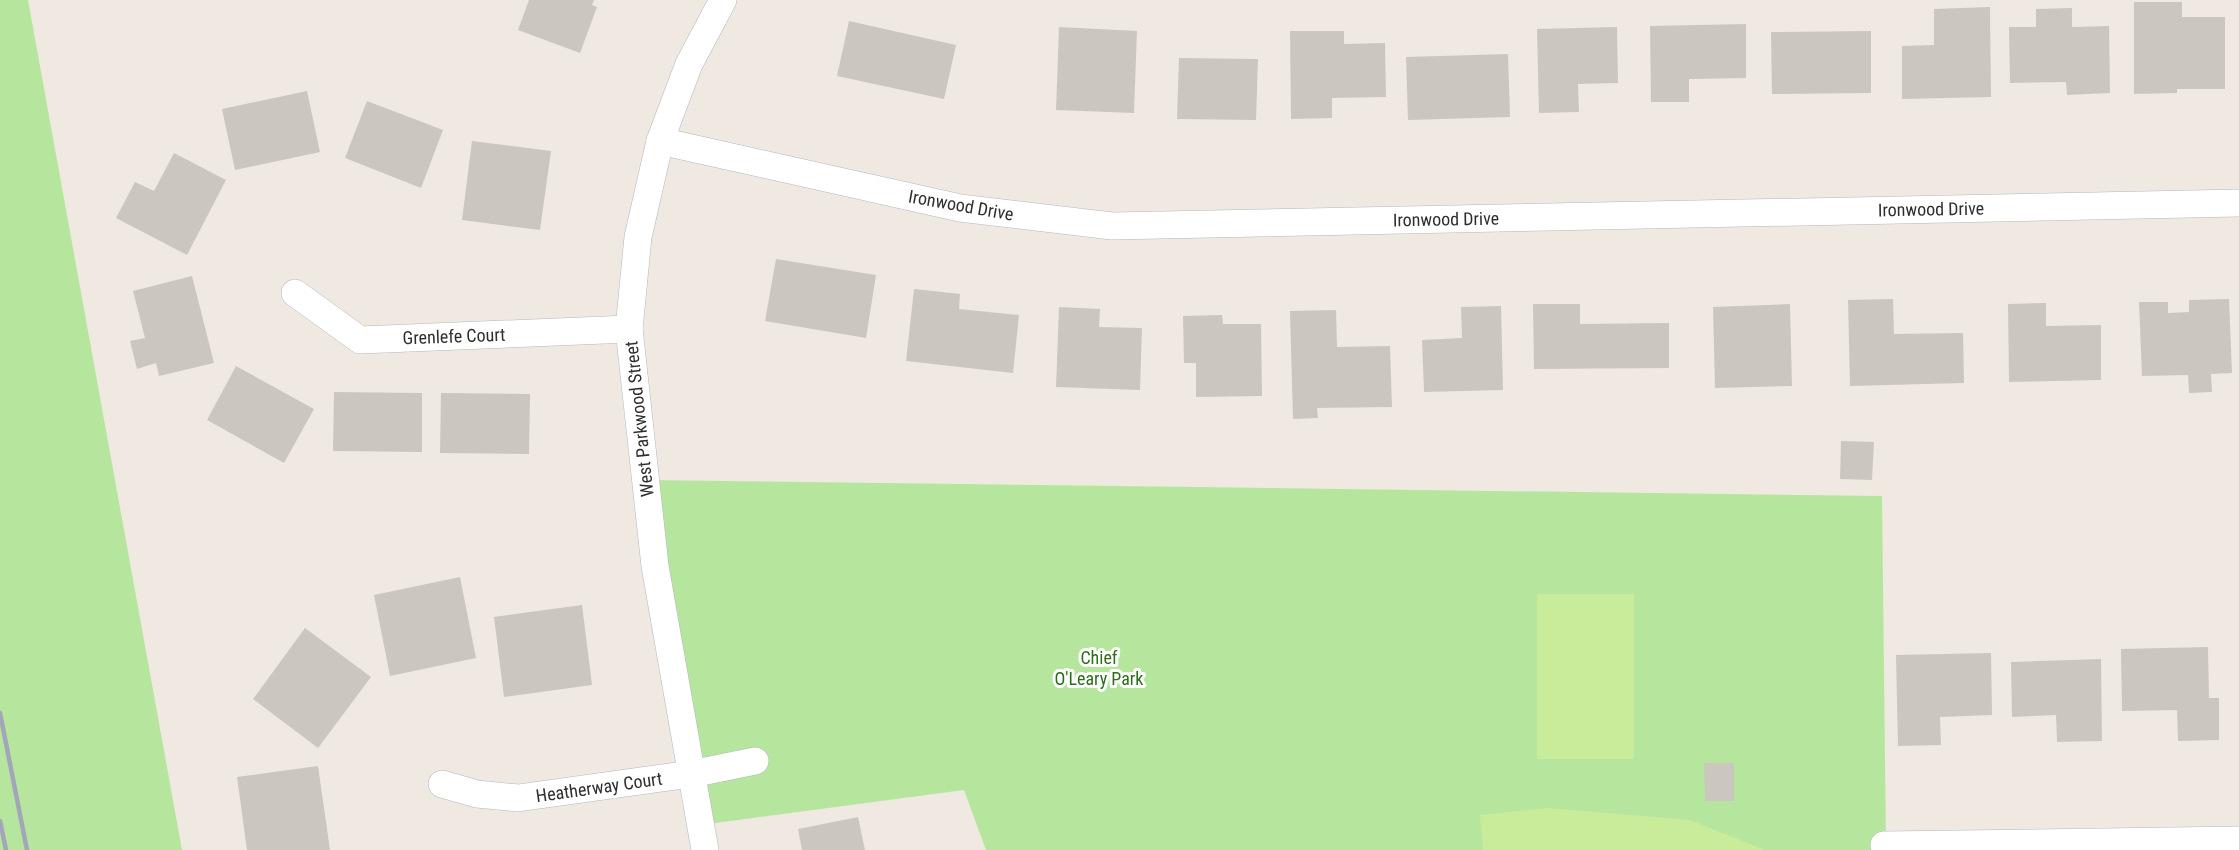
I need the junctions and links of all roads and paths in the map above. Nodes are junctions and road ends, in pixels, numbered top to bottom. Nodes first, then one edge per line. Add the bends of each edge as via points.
1 (723, 0) edge
2 (660, 141) junction
3 (2239, 203) edge
4 (295, 293) dead end
5 (629, 329) junction
6 (755, 761) dead end
7 (691, 774) junction
8 (442, 784) dead end
9 (2239, 840) edge
10 (1884, 845) dead end
11 (705, 850) edge

1 - 2 street, West Parkwood Street via 689,64
2 - 3 street, Ironwood Drive via 960,208 1112,225
2 - 5 street, West Parkwood Street via 638,237
4 - 5 street, Grenlefe Court via 360,340
5 - 7 street, West Parkwood Street via 655,566
6 - 7 street, Heatherway Court
7 - 8 street, Heatherway Court via 518,798 477,794
7 - 11 street, West Parkwood Street
9 - 10 street

